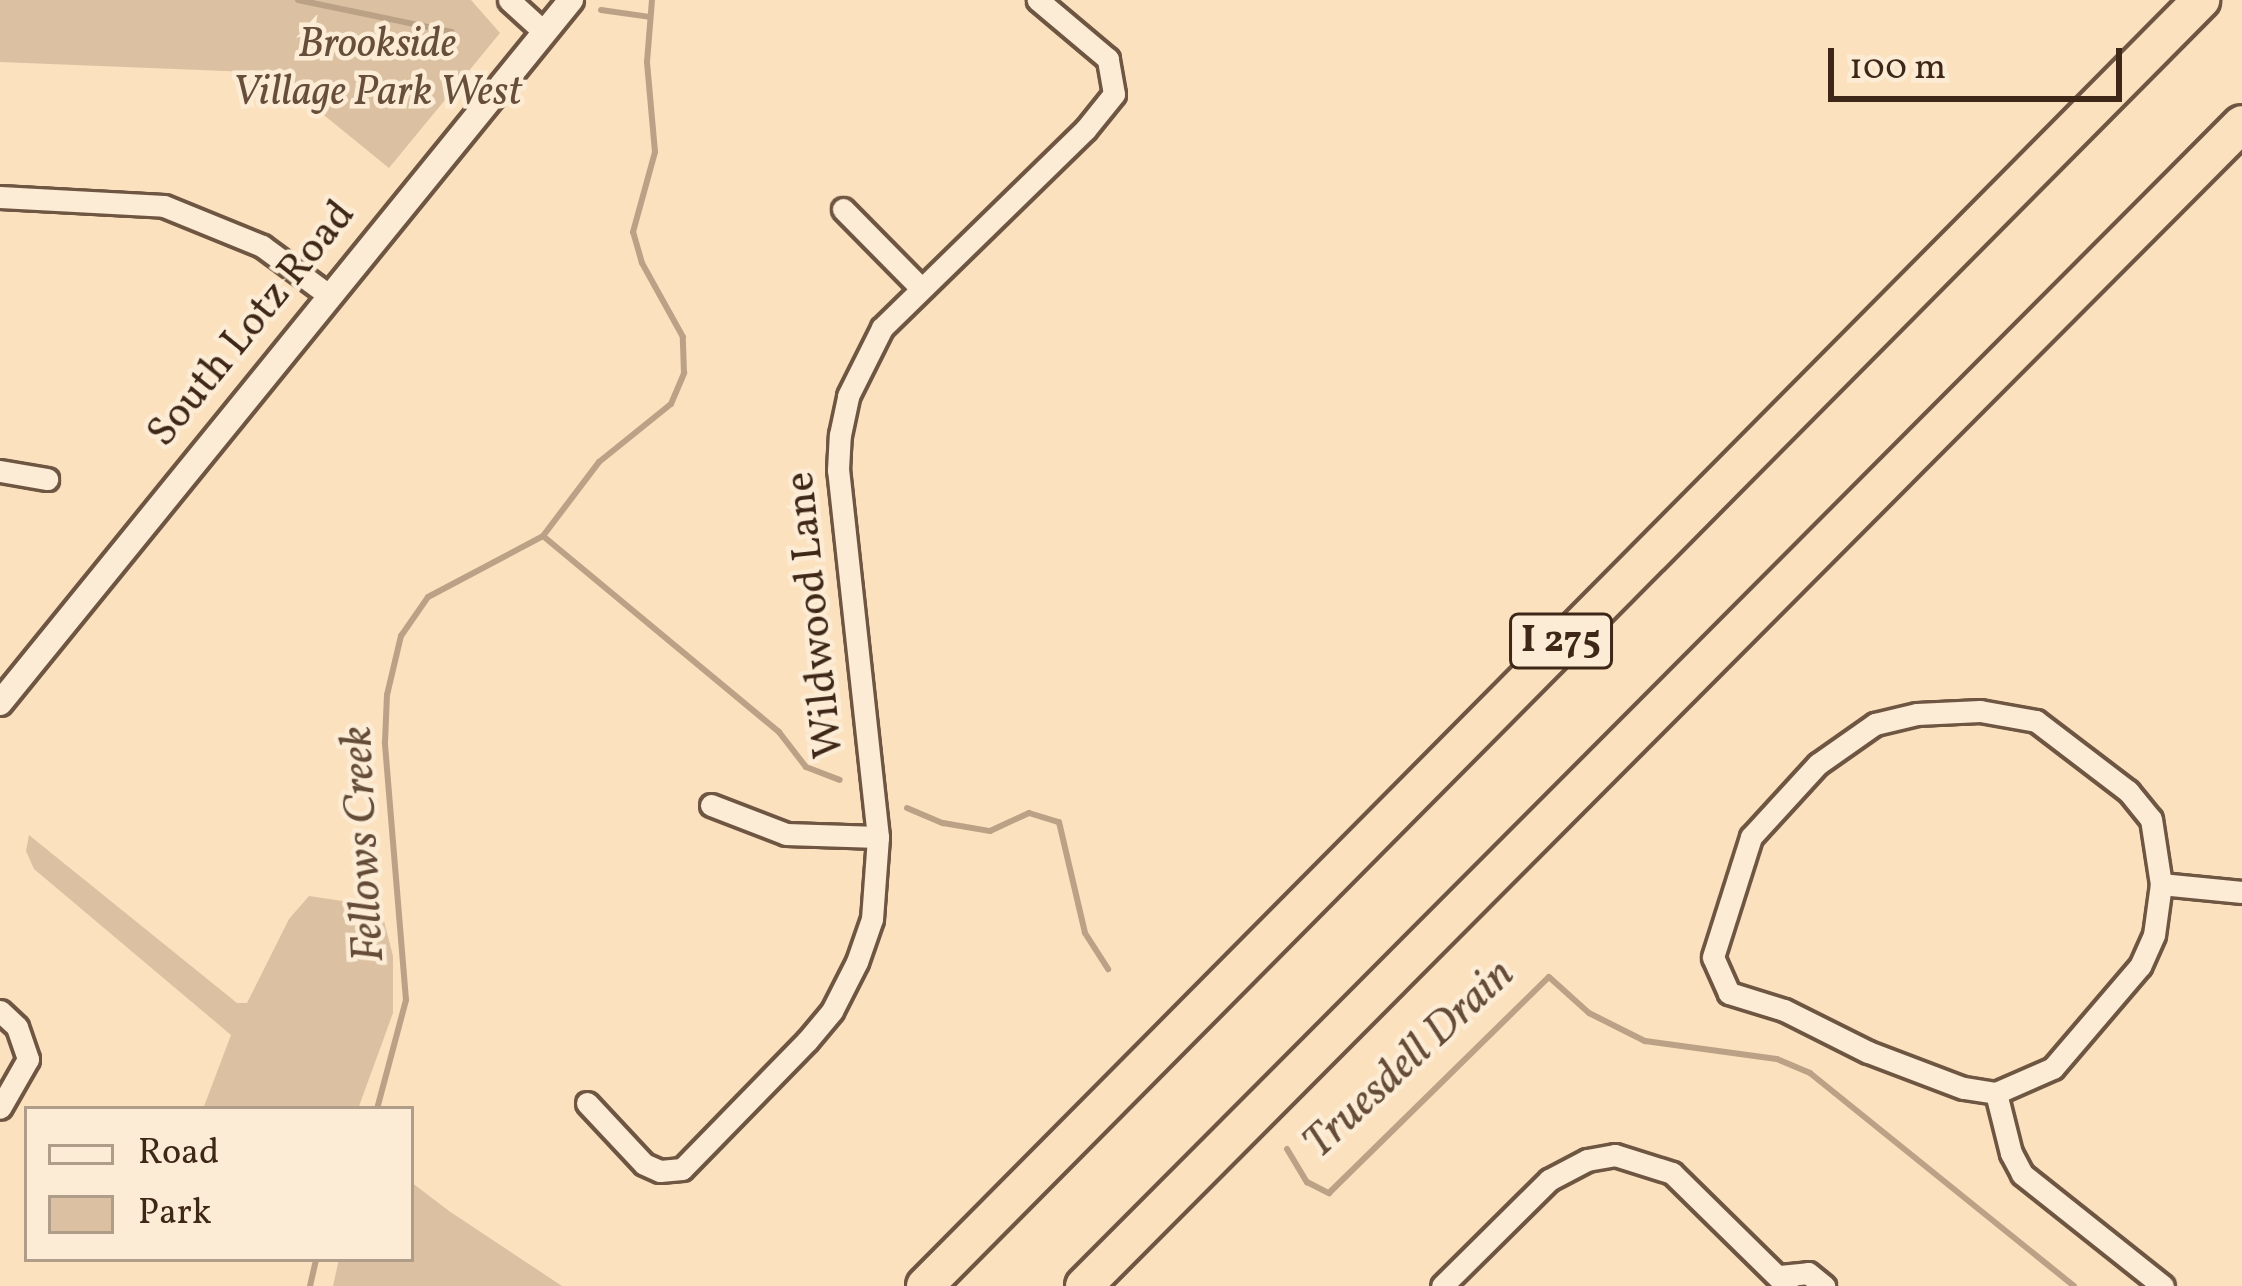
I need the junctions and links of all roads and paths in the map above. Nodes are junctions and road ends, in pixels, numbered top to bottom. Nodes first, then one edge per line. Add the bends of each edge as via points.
1 (509, 0) edge
2 (571, 0) edge
3 (1038, 0) edge
4 (2201, 0) edge
5 (544, 32) junction
6 (2242, 124) edge
7 (0, 197) edge
8 (843, 209) dead end
9 (920, 287) junction
10 (327, 294) junction
11 (0, 470) edge
12 (47, 479) dead end
13 (0, 703) edge
14 (711, 805) dead end
15 (878, 836) junction
16 (2161, 884) junction
17 (2242, 892) edge
18 (0, 1011) edge
19 (1996, 1093) junction
20 (587, 1103) dead end
21 (0, 1108) edge
22 (1784, 1281) edge
23 (925, 1286) edge
24 (1084, 1286) edge
25 (1442, 1286) edge
26 (1824, 1286) edge
27 (2163, 1286) edge

1 - 5 street
2 - 5 street, South Lotz Road
3 - 9 street, Wildwood Lane via 1108,59 1114,94
4 - 23 highway, I 275
5 - 10 street, South Lotz Road
6 - 24 highway, I 275
7 - 10 street via 164,206 262,246
8 - 9 street
9 - 15 street, Wildwood Lane via 871,344 840,435
10 - 13 street, South Lotz Road
11 - 12 street
14 - 15 street via 786,834
15 - 20 street, Wildwood Lane via 872,919 832,1011 692,1163 671,1172 644,1164
16 - 17 street
16 - 19 street via 2140,966 2053,1068
16 - 19 street via 2155,833 2140,804 2036,721 2009,714 1930,713 1875,724 1818,764 1751,837 1714,943 1729,993 1942,1080
18 - 21 street via 17,1027 28,1059
19 - 27 street via 2022,1174
22 - 25 street via 1672,1173 1615,1155 1549,1180
22 - 26 street via 1808,1274

